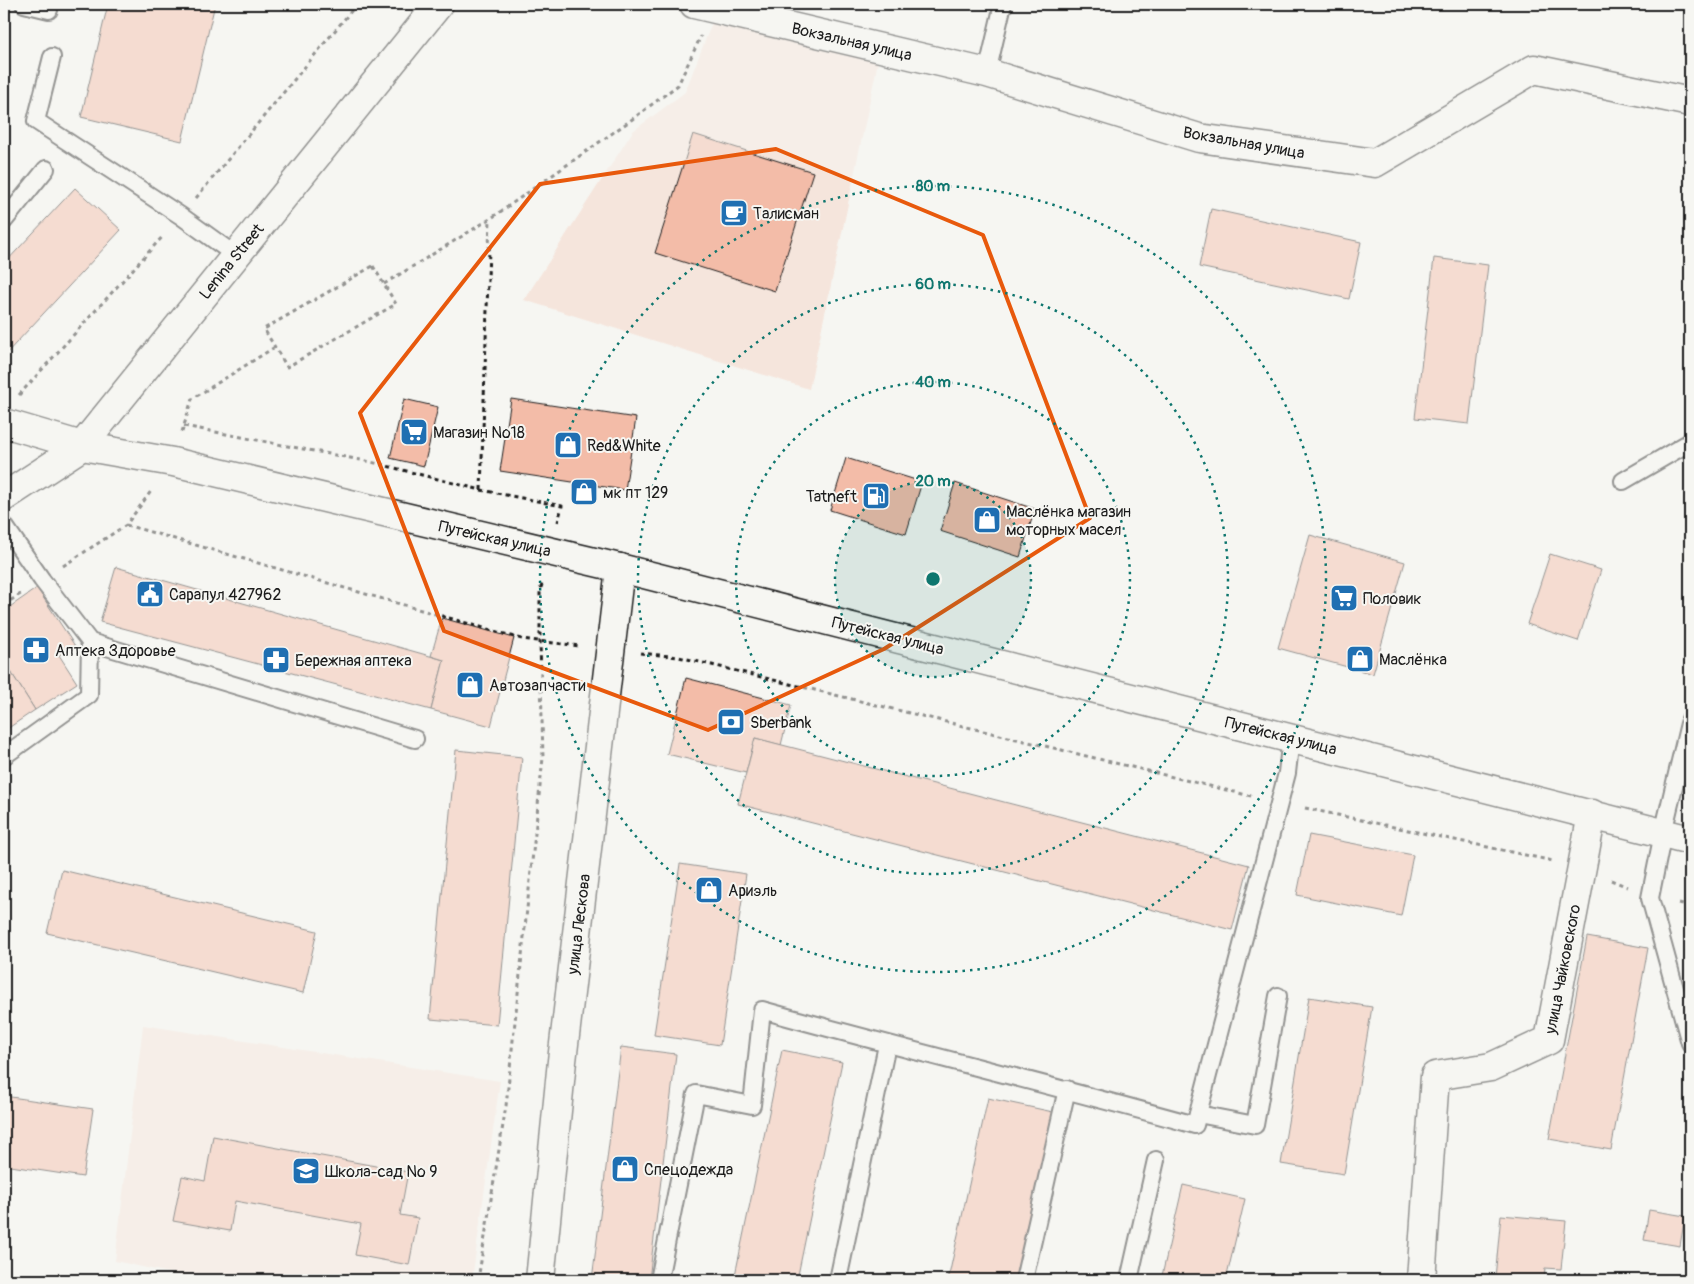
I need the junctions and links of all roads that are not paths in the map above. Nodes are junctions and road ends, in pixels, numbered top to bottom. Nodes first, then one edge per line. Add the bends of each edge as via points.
1 (24, 4) edge
2 (439, 4) edge
3 (1003, 4) edge
4 (703, 6) edge
5 (49, 10) dead end
6 (52, 57) dead end
7 (987, 73) junction
8 (1690, 102) edge
9 (46, 169) dead end
10 (4, 221) edge
11 (235, 255) junction
12 (4, 423) edge
13 (1690, 442) edge
14 (82, 446) junction
15 (1623, 481) dead end
16 (4, 497) edge
17 (4, 525) edge
18 (620, 568) junction
19 (90, 642) junction
20 (1690, 719) edge
21 (1291, 738) junction
22 (415, 739) dead end
23 (1687, 745) edge
24 (4, 756) edge
25 (1592, 814) junction
26 (1663, 833) junction
27 (1690, 840) edge
28 (1278, 996) dead end
29 (887, 1044) junction
30 (1690, 1044) edge
31 (1067, 1089) junction
32 (1198, 1114) junction
33 (1156, 1160) dead end
34 (540, 1280) edge
35 (659, 1280) edge
36 (838, 1280) edge
37 (1024, 1280) edge
38 (1129, 1280) edge
39 (1421, 1280) edge

1 - 5 lane
2 - 11 street, Lenina Street
3 - 7 lane
4 - 7 street, Вокзальная улица
6 - 11 lane via 36,121
7 - 8 street, Вокзальная улица via 1199,138 1375,163 1534,68
9 - 10 lane
11 - 14 street, Lenina Street
12 - 14 street, Путейская улица
13 - 15 lane
14 - 16 street, Lenina Street
14 - 18 street, Путейская улица via 173,462
17 - 19 lane
18 - 21 street, Путейская улица
18 - 34 street, улица Лескова via 562,1061
19 - 22 lane
19 - 24 lane via 89,695
20 - 23 lane
21 - 25 street, Путейская улица
21 - 32 lane via 1279,803
23 - 26 lane
25 - 26 street, Путейская улица
25 - 39 street, улица Чайковского via 1549,1040 1490,1068 1435,1076
26 - 27 street, Путейская улица
26 - 30 lane via 1650,898
28 - 32 lane via 1255,1125
29 - 31 lane
29 - 35 lane via 762,1010 752,1105 696,1094
29 - 36 lane
31 - 32 lane via 1195,1125
31 - 37 lane
33 - 38 lane

